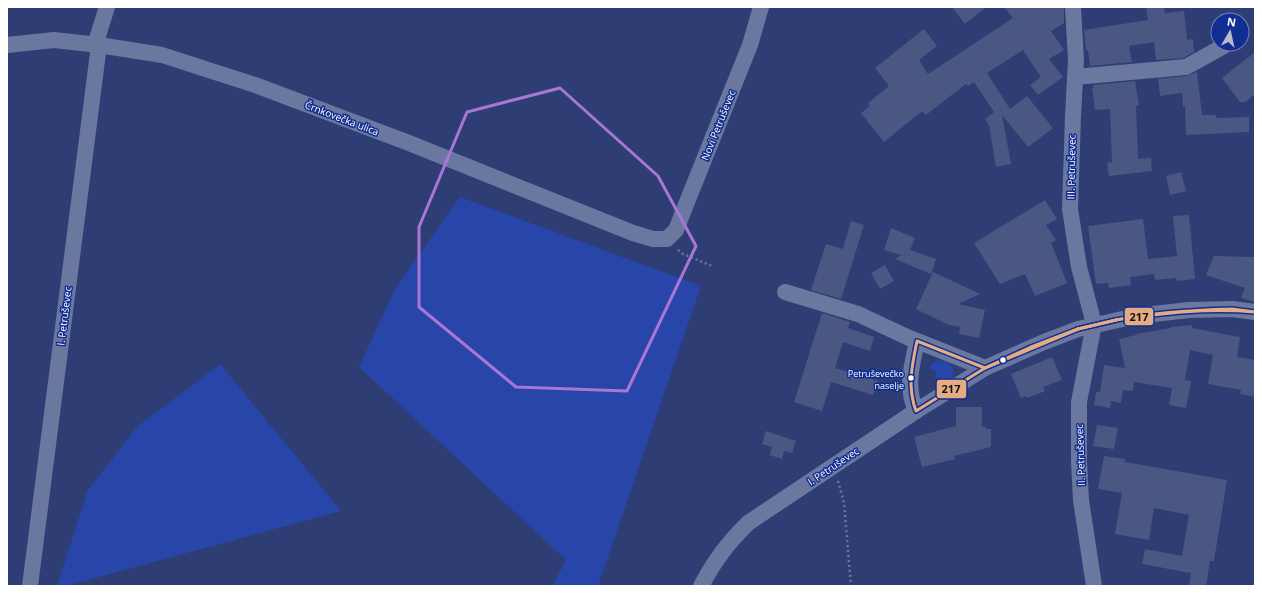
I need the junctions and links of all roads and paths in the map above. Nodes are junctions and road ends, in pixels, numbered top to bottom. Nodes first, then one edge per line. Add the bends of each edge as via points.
1 (107, 7) edge
2 (761, 7) edge
3 (1072, 7) edge
4 (7, 45) edge
5 (97, 45) junction
6 (1213, 52) edge
7 (1075, 77) junction
8 (667, 239) junction
9 (712, 266) dead end
10 (785, 292) dead end
11 (1255, 312) edge
12 (1094, 324) junction
13 (917, 341) junction
14 (985, 368) junction
15 (916, 411) junction
16 (834, 465) junction
17 (30, 586) edge
18 (701, 586) edge
19 (851, 586) edge
20 (1094, 586) edge

1 - 5 street, I. Petruševec
2 - 8 street, Novi Petruševec via 750,45 676,230
3 - 7 street, III. Petruševec
4 - 5 street, Črnkovečka ulica via 54,40
5 - 8 street, Črnkovečka ulica via 162,55 258,86 409,143 632,233 653,239
5 - 17 street, I. Petruševec
6 - 7 street via 1186,67
7 - 12 street, III. Petruševec via 1070,209 1079,266
8 - 9 path via 683,254
10 - 13 street via 858,314
11 - 12 street, I. Petruševec via 1232,309 1189,310
12 - 14 street, I. Petruševec
12 - 20 street, II. Petruševec via 1079,402 1079,460 1081,500
13 - 14 street
13 - 15 street via 910,376 912,402
14 - 15 street, I. Petruševec
15 - 16 street, I. Petruševec
16 - 18 street, I. Petruševec via 748,523 729,542
16 - 19 path via 844,503

